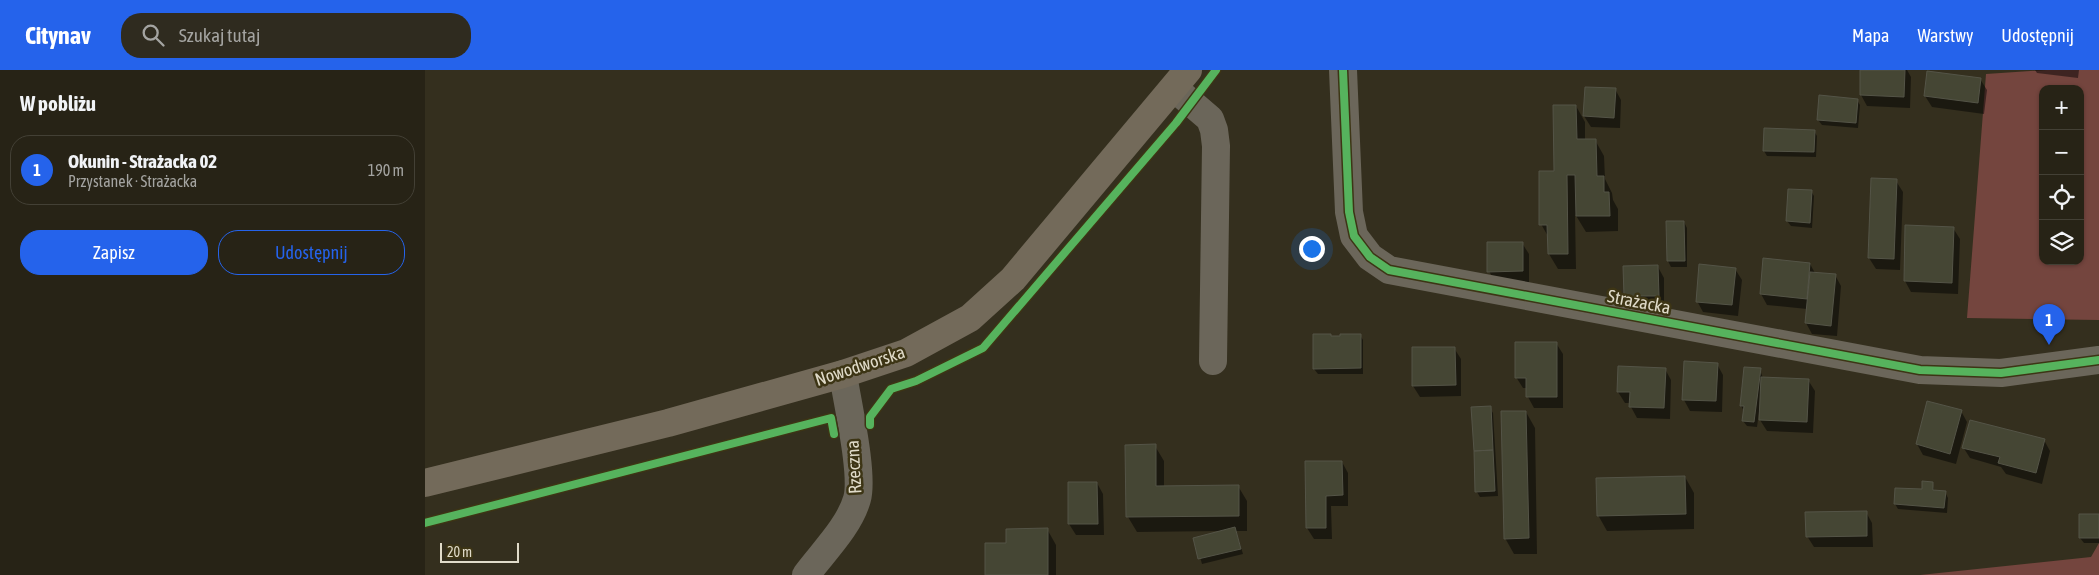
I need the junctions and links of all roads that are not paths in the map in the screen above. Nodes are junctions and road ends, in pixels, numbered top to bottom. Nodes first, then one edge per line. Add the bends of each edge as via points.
1 (1343, 70) edge
2 (1181, 79) edge
3 (2099, 360) edge
4 (1213, 361) dead end
5 (843, 374) junction
6 (425, 483) edge
7 (806, 575) edge

1 - 3 street, Strażacka via 1349,212 1354,236 1370,257 1389,270 1920,370 2001,373
2 - 4 street via 1210,119 1216,146
2 - 5 main road, Nowodworska via 1013,279 970,318 906,353
5 - 6 main road, Nowodworska via 668,423
5 - 7 street, Rzeczna via 859,493 842,527

